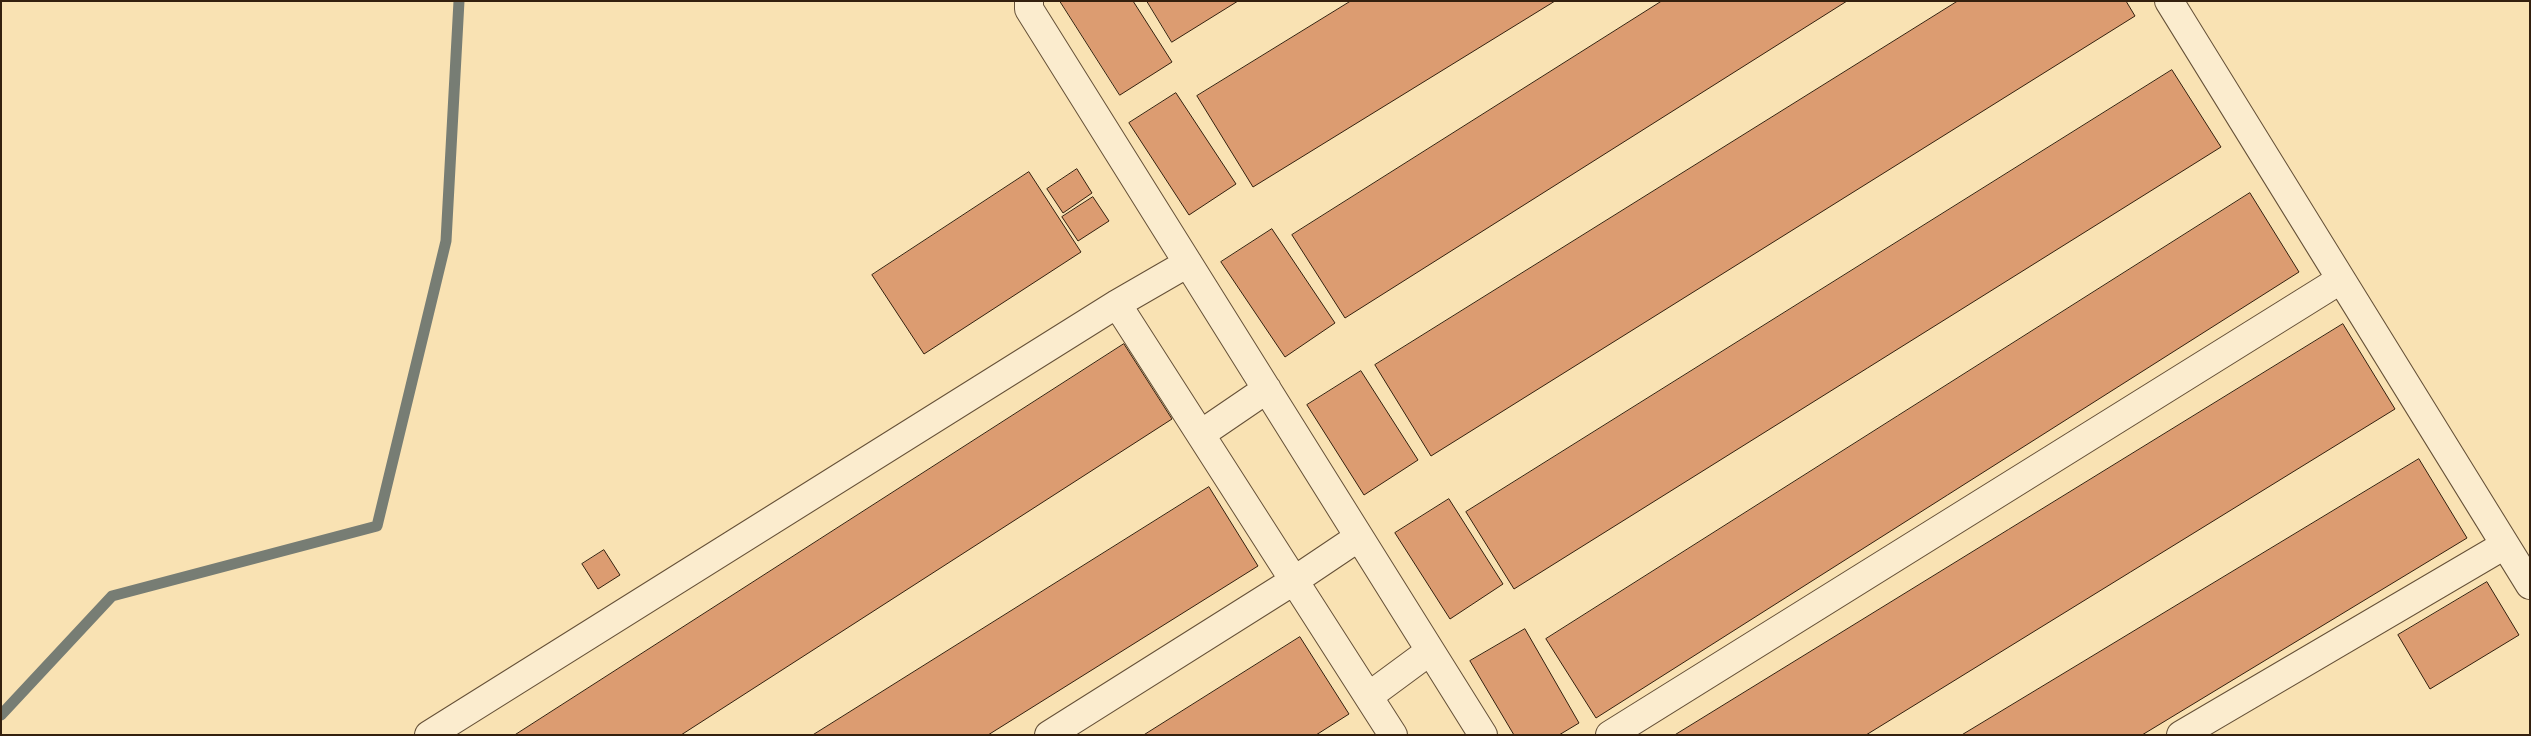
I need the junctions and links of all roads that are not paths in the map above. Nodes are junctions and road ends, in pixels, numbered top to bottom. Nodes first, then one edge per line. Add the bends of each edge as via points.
1 (1029, 1) edge
2 (2169, 1) edge
3 (1188, 263) junction
4 (2340, 280) junction
5 (1117, 304) junction
6 (1267, 389) junction
7 (1201, 434) junction
8 (1359, 537) junction
9 (2503, 546) junction
10 (1295, 580) junction
11 (2530, 586) edge
12 (1430, 651) junction
13 (1369, 696) junction
14 (429, 735) edge
15 (1049, 735) edge
16 (1393, 735) edge
17 (1483, 735) edge
18 (1610, 735) edge
19 (2181, 735) edge

1 - 3 lane via 1029,9
2 - 4 lane
3 - 5 lane
3 - 6 lane
4 - 9 lane
4 - 18 lane
5 - 7 lane
5 - 14 lane
6 - 7 lane
6 - 8 lane
7 - 10 lane
8 - 10 lane
8 - 12 lane
9 - 11 lane
9 - 19 lane
10 - 13 lane
10 - 15 lane
12 - 13 lane
12 - 17 lane
13 - 16 lane

